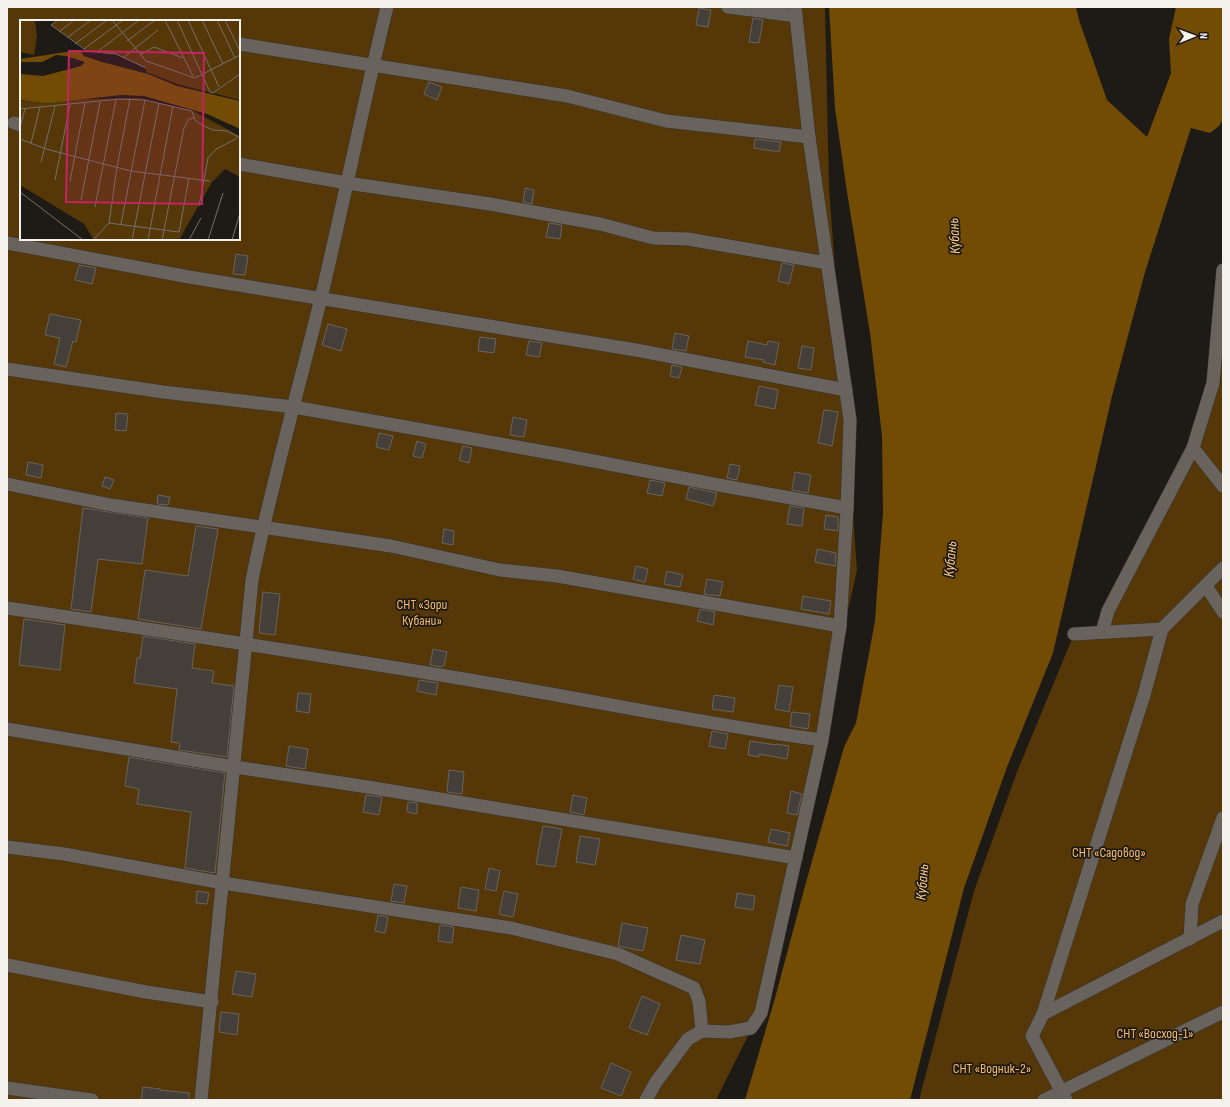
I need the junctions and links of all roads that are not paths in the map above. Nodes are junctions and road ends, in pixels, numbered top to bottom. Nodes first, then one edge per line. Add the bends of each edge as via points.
1 (387, 7) edge
2 (728, 7) edge
3 (796, 11) edge
4 (240, 44) edge
5 (372, 66) junction
6 (809, 137) junction
7 (240, 164) edge
8 (347, 183) junction
9 (7, 243) edge
10 (827, 263) junction
11 (1223, 270) edge
12 (321, 297) junction
13 (7, 368) edge
14 (846, 390) junction
15 (294, 407) junction
16 (1193, 448) junction
17 (7, 484) edge
18 (1223, 486) edge
19 (848, 508) junction
20 (262, 527) junction
21 (1223, 568) edge
22 (1206, 586) junction
23 (7, 608) edge
24 (1223, 612) edge
25 (840, 626) junction
26 (1162, 629) junction
27 (1102, 632) junction
28 (1074, 634) dead end
29 (247, 644) junction
30 (7, 729) edge
31 (822, 740) junction
32 (235, 768) junction
33 (1223, 818) edge
34 (7, 847) edge
35 (796, 858) junction
36 (224, 883) junction
37 (1223, 921) edge
38 (1190, 939) junction
39 (7, 965) edge
40 (212, 1002) junction
41 (1223, 1012) edge
42 (1043, 1014) junction
43 (702, 1032) junction
44 (7, 1088) edge
45 (1063, 1096) edge
46 (92, 1100) edge
47 (201, 1100) edge
48 (646, 1100) edge
49 (1044, 1100) edge

1 - 5 lane
2 - 3 lane
3 - 6 lane
4 - 5 lane
5 - 6 lane via 567,96 666,121
5 - 8 lane
6 - 10 lane
7 - 8 lane
8 - 10 lane via 600,224 653,238 688,240
8 - 12 lane
9 - 12 lane via 189,277
10 - 14 lane
11 - 16 lane via 1213,384
12 - 14 lane via 636,350
12 - 15 lane
13 - 15 lane via 163,392
14 - 19 lane via 850,420
15 - 19 lane
15 - 20 lane
16 - 18 lane
16 - 27 lane via 1108,611
17 - 20 lane via 111,505
19 - 25 lane
20 - 25 lane via 391,546 500,570 557,576
20 - 29 lane via 252,580
21 - 22 lane
22 - 24 lane
22 - 26 lane
23 - 29 lane
25 - 31 lane
26 - 27 lane
26 - 42 lane via 1144,695
27 - 28 lane
29 - 31 lane
29 - 32 lane
30 - 32 lane
31 - 35 lane
32 - 35 lane via 376,788
32 - 36 lane
33 - 38 lane via 1192,904
34 - 36 lane via 64,854
35 - 43 lane via 761,1013 751,1028 729,1032
36 - 40 lane
36 - 43 lane via 511,928 618,954 694,988 699,1001
37 - 38 lane
38 - 42 lane
39 - 40 lane
40 - 47 lane
41 - 45 lane
42 - 45 lane via 1032,1036
43 - 48 lane via 688,1039
44 - 46 lane
45 - 49 lane

